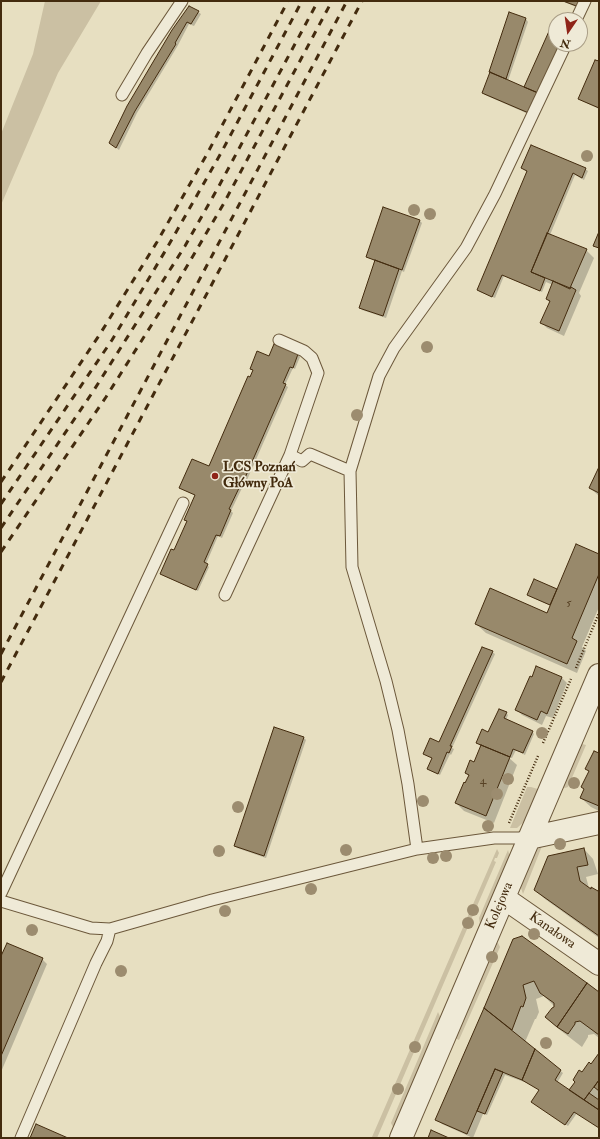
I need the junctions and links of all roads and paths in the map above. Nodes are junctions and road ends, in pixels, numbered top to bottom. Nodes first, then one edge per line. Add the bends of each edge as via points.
1 (182, 1) edge
2 (585, 1) edge
3 (580, 12) edge
4 (562, 52) edge
5 (122, 95) dead end
6 (279, 340) dead end
7 (290, 455) junction
8 (350, 471) junction
9 (183, 503) dead end
10 (225, 595) dead end
11 (599, 614) edge
12 (576, 668) dead end
13 (599, 675) edge
14 (571, 679) dead end
15 (543, 743) dead end
16 (538, 756) dead end
17 (599, 823) edge
18 (507, 828) dead end
19 (529, 838) junction
20 (417, 849) junction
21 (1, 893) edge
22 (504, 898) junction
23 (1, 901) edge
24 (110, 929) junction
25 (599, 964) edge
26 (21, 1138) edge
27 (401, 1138) edge

1 - 5 lane
2 - 3 lane
4 - 8 lane via 496,194 466,248 394,348 379,376
6 - 7 lane via 304,351 312,358 318,373
7 - 8 lane via 302,461 310,454
7 - 10 lane
8 - 20 lane via 352,567 398,730
9 - 21 lane
11 - 12 path
13 - 19 street, Kolejowa
14 - 15 path
16 - 18 path
17 - 19 street
19 - 20 lane via 494,838
19 - 22 street, Kolejowa
20 - 24 lane via 212,900
22 - 25 street, Kanałowa
22 - 27 street, Kolejowa
23 - 24 lane via 91,928
24 - 26 lane

